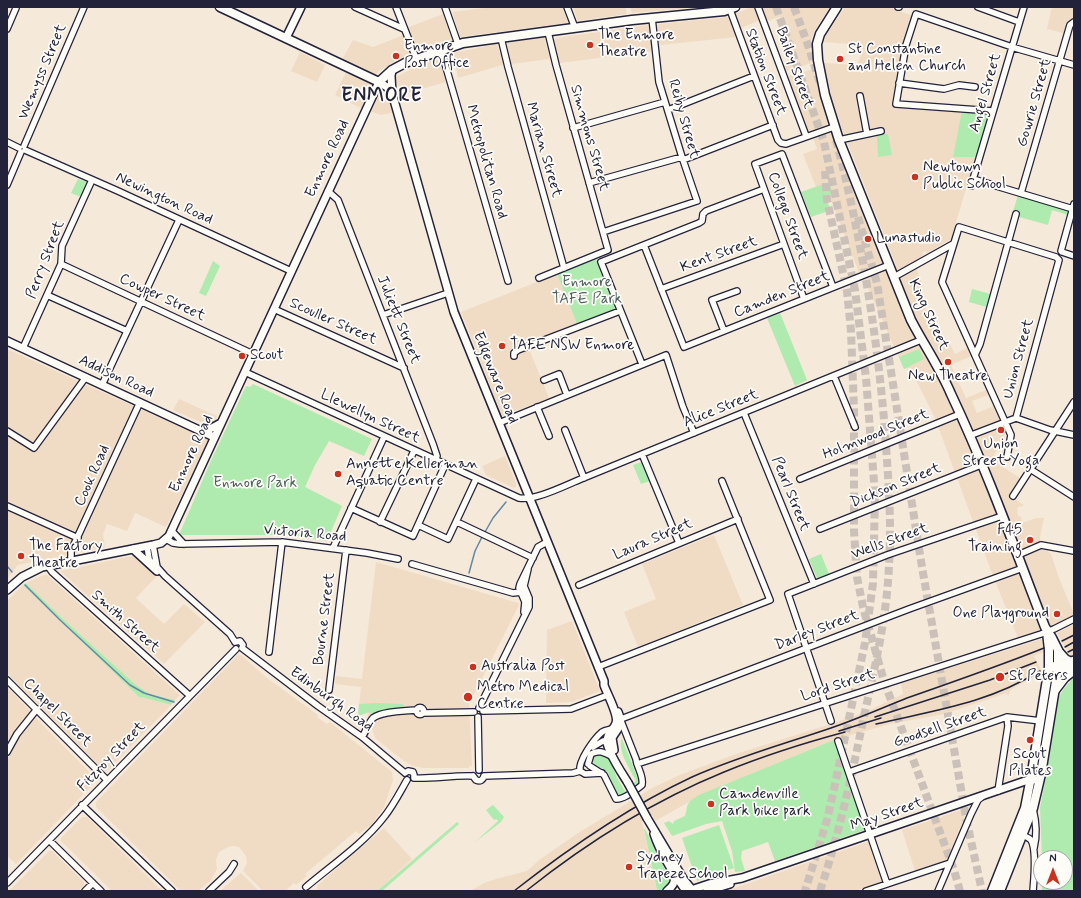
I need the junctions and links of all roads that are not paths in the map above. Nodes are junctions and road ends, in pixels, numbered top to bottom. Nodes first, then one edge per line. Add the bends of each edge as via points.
1 (84, 7) edge
2 (220, 7) edge
3 (301, 7) edge
4 (356, 7) edge
5 (396, 7) edge
6 (445, 7) edge
7 (568, 7) edge
8 (758, 7) edge
9 (837, 7) edge
10 (978, 7) edge
11 (1024, 7) edge
12 (16, 8) edge
13 (731, 8) edge
14 (652, 18) junction
15 (1019, 22) junction
16 (1074, 22) edge
17 (404, 28) junction
18 (575, 28) junction
19 (7, 29) edge
20 (548, 32) junction
21 (286, 38) junction
22 (501, 38) junction
23 (458, 44) junction
24 (1012, 47) junction
25 (441, 50) junction
26 (416, 58) junction
27 (1060, 61) junction
28 (1074, 65) edge
29 (392, 70) junction
30 (754, 76) junction
31 (379, 82) junction
32 (899, 83) junction
33 (975, 87) dead end
34 (392, 93) junction
35 (860, 96) dead end
36 (665, 102) junction
37 (668, 110) junction
38 (993, 111) junction
39 (773, 125) junction
40 (834, 127) junction
41 (573, 128) junction
42 (881, 132) dead end
43 (867, 134) junction
44 (806, 136) junction
45 (839, 140) junction
46 (7, 142) edge
47 (22, 149) junction
48 (682, 159) junction
49 (973, 179) junction
50 (92, 180) junction
51 (589, 183) junction
52 (7, 185) edge
53 (971, 186) dead end
54 (764, 189) junction
55 (328, 192) junction
56 (1021, 193) junction
57 (1073, 206) edge
58 (1016, 214) dead end
59 (179, 220) junction
60 (603, 232) junction
61 (1008, 242) junction
62 (784, 244) junction
63 (953, 244) junction
64 (644, 245) junction
65 (1074, 256) edge
66 (60, 264) junction
67 (889, 265) junction
68 (564, 268) junction
69 (292, 271) junction
70 (894, 277) junction
71 (539, 278) dead end
72 (508, 281) dead end
73 (833, 288) junction
74 (661, 289) junction
75 (737, 291) dead end
76 (448, 293) junction
77 (47, 295) junction
78 (804, 299) junction
79 (141, 301) junction
80 (274, 309) junction
81 (620, 311) junction
82 (383, 315) junction
83 (127, 331) junction
84 (724, 331) junction
85 (921, 340) junction
86 (7, 341) edge
87 (23, 348) junction
88 (253, 354) junction
89 (975, 354) junction
90 (514, 356) dead end
91 (642, 364) junction
92 (404, 368) junction
93 (245, 372) junction
94 (834, 376) junction
95 (86, 377) junction
96 (544, 380) dead end
97 (102, 385) junction
98 (567, 395) junction
99 (140, 402) junction
100 (1074, 402) edge
101 (537, 407) junction
102 (744, 413) junction
103 (960, 414) junction
104 (1016, 418) junction
105 (1006, 422) junction
106 (221, 423) junction
107 (499, 423) junction
108 (855, 427) dead end
109 (200, 430) junction
110 (565, 430) dead end
111 (7, 431) edge
112 (1055, 431) junction
113 (694, 433) junction
114 (1074, 435) edge
115 (549, 436) dead end
116 (970, 436) junction
117 (214, 437) junction
118 (384, 437) junction
119 (414, 450) junction
120 (642, 454) junction
121 (1007, 457) dead end
122 (435, 460) junction
123 (445, 465) junction
124 (981, 465) junction
125 (1030, 470) junction
126 (584, 478) junction
127 (476, 479) junction
128 (800, 479) dead end
129 (722, 481) dead end
130 (1013, 496) dead end
131 (1074, 497) edge
132 (530, 498) junction
133 (7, 506) edge
134 (351, 508) junction
135 (1002, 516) junction
136 (738, 519) junction
137 (380, 522) junction
138 (456, 522) junction
139 (418, 525) junction
140 (820, 529) dead end
141 (172, 531) junction
142 (78, 538) junction
143 (166, 539) junction
144 (282, 542) junction
145 (547, 542) junction
146 (678, 543) junction
147 (184, 544) junction
148 (150, 546) junction
149 (333, 548) junction
150 (133, 549) junction
151 (346, 550) junction
152 (1074, 551) edge
153 (1018, 555) junction
154 (533, 558) junction
155 (398, 559) dead end
156 (71, 561) junction
157 (412, 564) dead end
158 (47, 565) junction
159 (1023, 568) junction
160 (157, 571) junction
161 (165, 576) junction
162 (814, 584) junction
163 (579, 585) dead end
164 (7, 590) edge
165 (523, 591) junction
166 (1074, 619) edge
167 (1047, 632) junction
168 (239, 648) junction
169 (806, 649) junction
170 (1058, 650) junction
171 (269, 652) dead end
172 (1073, 662) edge
173 (598, 667) junction
174 (1049, 667) junction
175 (1058, 667) junction
176 (1074, 671) edge
177 (7, 680) edge
178 (604, 681) junction
179 (329, 690) dead end
180 (1055, 691) junction
181 (189, 695) junction
182 (608, 695) junction
183 (825, 703) junction
184 (37, 709) junction
185 (481, 709) junction
186 (474, 712) junction
187 (478, 717) junction
188 (1007, 717) junction
189 (621, 720) junction
190 (831, 720) dead end
191 (1041, 721) junction
192 (614, 730) junction
193 (362, 737) junction
194 (838, 741) dead end
195 (610, 743) junction
196 (588, 751) junction
197 (7, 752) edge
198 (1004, 754) junction
199 (998, 755) dead end
200 (612, 757) junction
201 (581, 764) junction
202 (618, 764) junction
203 (637, 764) junction
204 (589, 765) junction
205 (479, 770) junction
206 (580, 771) junction
207 (850, 772) junction
208 (405, 773) junction
209 (602, 773) junction
210 (587, 774) junction
211 (473, 776) junction
212 (484, 776) junction
213 (414, 778) junction
214 (1031, 779) junction
215 (107, 780) junction
216 (407, 780) junction
217 (1040, 781) junction
218 (998, 791) junction
219 (983, 796) junction
220 (968, 801) junction
221 (82, 806) junction
222 (1033, 808) junction
223 (971, 814) junction
224 (652, 828) junction
225 (1036, 832) junction
226 (871, 834) junction
227 (1022, 835) junction
228 (49, 840) junction
229 (1034, 850) joint
230 (950, 863) junction
231 (234, 864) dead end
232 (675, 875) junction
233 (742, 878) junction
234 (7, 883) edge
235 (93, 883) junction
236 (887, 884) junction
237 (306, 887) dead end
238 (85, 891) edge
239 (101, 891) edge
240 (172, 891) edge
241 (209, 891) edge
242 (667, 891) edge
243 (690, 891) edge
244 (707, 891) edge
245 (866, 891) edge
246 (938, 891) edge
247 (992, 891) edge
248 (1000, 891) edge

1 - 47 street, Wemyss Street
2 - 21 highway
3 - 21 main road
4 - 17 street
5 - 17 street
6 - 23 street
7 - 18 street
8 - 44 street, Bailey Street
9 - 40 highway, King Street via 820,34 817,50
10 - 15 street
11 - 15 street, Angel Street
12 - 19 street
13 - 14 highway, Enmore Road via 724,11
13 - 30 street, Station Street
14 - 18 highway, Enmore Road
14 - 36 street, Reiby Street via 658,74
15 - 24 street, Angel Street
16 - 27 street, Gowrie Street via 1070,25
17 - 26 street
18 - 20 highway, Enmore Road
20 - 22 highway, Enmore Road
20 - 41 street, Simmons Street
21 - 31 highway
22 - 23 highway, Enmore Road
22 - 68 street, Marian Street
23 - 25 highway, Enmore Road
24 - 27 street
24 - 32 street via 916,14 906,45
24 - 38 street, Angel Street
25 - 26 highway, Enmore Road
25 - 72 street, Metropolitan Road
26 - 29 highway, Enmore Road
27 - 28 street
27 - 56 street, Gowrie Street
29 - 31 highway, Enmore Road
29 - 34 main road, Edgeware Road
30 - 37 street
30 - 39 street, Station Street
31 - 34 main road via 386,85
31 - 55 main road, Enmore Road
32 - 33 street via 944,89 959,85
32 - 38 street via 896,104
34 - 76 main road, Edgeware Road
35 - 43 street
36 - 37 street, Reiby Street
36 - 41 street
37 - 48 street, Reiby Street
38 - 49 street, Angel Street
39 - 44 street, Station Street via 781,143 786,144
39 - 48 street
40 - 44 street
40 - 45 highway, King Street
41 - 51 street, Simmons Street
42 - 43 street
43 - 45 street
45 - 67 highway, King Street
46 - 47 street, Newington Road
47 - 50 street, Newington Road
47 - 52 street, Wemyss Street
48 - 51 street
48 - 60 street, Reiby Street via 697,201
49 - 53 street, Angel Street
49 - 56 street
50 - 59 street, Newington Road
50 - 66 street, Perry Street via 62,246
51 - 60 street, Simmons Street
54 - 62 street, College Street
54 - 64 street via 706,210 702,222
54 - 73 street, College Street via 755,164 782,154
55 - 69 main road, Enmore Road
55 - 82 street, Juliett Street via 338,200
56 - 57 street
57 - 65 street via 1061,251
58 - 61 street
59 - 69 street, Newington Road
59 - 79 street
60 - 68 street, Simmons Street via 608,250
61 - 63 street via 959,227
61 - 89 street
61 - 104 street, Union Street via 1056,256 1059,262
62 - 74 street, Kent Street
62 - 78 street, College Street
63 - 70 street
63 - 89 street via 942,282
64 - 74 street
64 - 81 street via 601,262
66 - 77 street, Perry Street
66 - 79 street, Cowper Street
67 - 70 highway, King Street
67 - 73 street, Camden Street
68 - 71 street
69 - 80 main road, Enmore Road
70 - 85 highway, King Street
73 - 78 street, Camden Street
74 - 84 street, Camden Street via 684,347
75 - 84 street via 712,300
76 - 82 street
76 - 107 main road, Edgeware Road
77 - 83 street
77 - 87 street, Perry Street
78 - 84 street, Camden Street
79 - 83 street
79 - 88 street, Cowper Street
80 - 88 main road, Enmore Road
80 - 92 street, Scouller Street
81 - 90 street via 518,350
81 - 91 street
82 - 92 street, Juliett Street
83 - 97 street
85 - 94 street, Alice Street
85 - 103 highway, King Street via 946,383
86 - 87 main road, Addison Road
87 - 95 main road, Addison Road
88 - 93 main road, Enmore Road
89 - 105 street
91 - 98 street
91 - 113 street via 666,355
92 - 122 street, Juliett Street via 433,444 437,456
93 - 106 main road, Enmore Road
93 - 118 street, Llewellyn Street
94 - 102 street, Alice Street
94 - 108 street
95 - 97 main road, Addison Road
95 - 111 street via 34,448
96 - 98 street via 559,374
97 - 99 main road, Addison Road
98 - 101 street
99 - 109 main road, Addison Road
99 - 142 street, Cook Road
100 - 112 street
101 - 107 street
101 - 115 street
102 - 113 street, Alice Street
102 - 162 street, Pearl Street
103 - 116 highway, King Street
103 - 128 street, Holmwood Street
104 - 105 street, Union Street
104 - 112 street
105 - 116 street, Union Street
105 - 121 street via 1011,435
106 - 109 main road via 210,429
106 - 117 main road, Enmore Road
107 - 132 main road, Edgeware Road
109 - 117 main road, Addison Road
110 - 126 street
112 - 114 street
112 - 125 street
113 - 120 street, Alice Street
116 - 124 highway, King Street
117 - 141 main road, Enmore Road
118 - 119 street, Llewellyn Street
118 - 134 street
119 - 122 street, Llewellyn Street
119 - 137 street
120 - 126 street, Alice Street
120 - 146 street
122 - 123 street, Llewellyn Street
123 - 127 street, Llewellyn Street
123 - 139 street
124 - 135 highway, King Street
124 - 140 street, Dickson Street
125 - 130 street
125 - 131 street
126 - 132 street, Alice Street
127 - 132 street, Llewellyn Street via 519,498
127 - 138 street
129 - 136 street
132 - 145 main road, Edgeware Road
133 - 142 street
134 - 137 street
134 - 149 street
135 - 153 highway, King Street
135 - 162 street, Wells Street via 887,555
136 - 146 street, Laura Street
136 - 173 street via 770,600
137 - 139 street via 413,536
138 - 139 street via 448,539
138 - 154 street
141 - 143 main road, Enmore Road
141 - 147 street
142 - 156 street, Cook Road via 71,551
143 - 147 street, Victoria Road
143 - 148 main road
144 - 147 street, Victoria Road
144 - 149 street, Victoria Road
144 - 171 street
145 - 154 street via 539,546
145 - 173 main road, Edgeware Road
146 - 163 street, Laura Street
148 - 150 main road
148 - 160 street via 149,559
148 - 161 street via 157,567
149 - 151 street, Victoria Road
150 - 156 main road
150 - 160 main road
151 - 155 street, Victoria Road
151 - 179 street, Bourne Street
152 - 153 street via 1041,545
153 - 159 highway, King Street
154 - 165 street
156 - 158 main road
157 - 165 street via 513,593
158 - 164 main road via 28,573
158 - 181 street, Smith Street
159 - 167 highway, King Street
159 - 169 street, Darley Street
160 - 161 street
161 - 168 street via 230,634 234,645
162 - 169 street, Wells Street via 788,594
165 - 185 street via 530,603
166 - 167 street, Lord Street
167 - 170 highway, King Street
167 - 174 highway, King Street
167 - 183 street, Lord Street
168 - 181 street, Fitzroy Street
168 - 193 street, Edinburgh Road
169 - 183 street
169 - 189 street, Darley Street
170 - 172 main road via 1066,659
170 - 175 highway
172 - 175 main road
173 - 178 main road, Edgeware Road
174 - 175 main road
174 - 191 highway, King Street
175 - 180 highway
176 - 180 main road
177 - 184 street, Chapel Street
178 - 182 main road
178 - 189 main road
180 - 217 highway
181 - 215 street, Fitzroy Street
182 - 185 street via 571,709
182 - 192 main road via 616,715
183 - 190 street
183 - 203 street, Lord Street
184 - 197 street via 17,734
184 - 215 street, Chapel Street
185 - 186 street via 476,708
185 - 187 street via 482,715
186 - 187 street
186 - 193 street via 390,712 378,716 371,722
187 - 205 street
188 - 191 street, Goodsell Street
188 - 198 street
188 - 207 street, Goodsell Street
189 - 192 main road
189 - 203 street
191 - 214 highway, King Street
192 - 195 main road via 608,734
192 - 196 street via 603,732
192 - 203 street via 623,734
193 - 208 street, Edinburgh Road
194 - 207 street
195 - 196 street via 601,742
195 - 200 main road
195 - 202 main road
196 - 201 street
198 - 199 street
198 - 218 street
200 - 202 main road
200 - 204 street via 603,752 596,752 592,754
201 - 204 street
201 - 206 street
202 - 224 main road, bridge
203 - 209 street via 642,784 617,800
204 - 209 street
204 - 210 street via 590,772
205 - 211 street via 475,771
205 - 212 street
206 - 210 street
206 - 212 street
207 - 226 street
208 - 213 street via 411,771
208 - 216 street
209 - 210 street
211 - 212 street via 479,781
211 - 213 street
213 - 216 street
214 - 217 main road
214 - 218 main road, May Street
214 - 227 highway, King Street
215 - 221 street, Fitzroy Street
216 - 237 street via 377,825
217 - 222 highway
218 - 219 main road, May Street
219 - 220 main road, May Street
219 - 223 street
220 - 223 street
220 - 226 main road, May Street
221 - 228 street, Fitzroy Street
221 - 240 street
222 - 225 street
222 - 227 highway
223 - 230 street
224 - 232 main road via 659,847
224 - 243 main road via 661,839
225 - 227 street via 1033,836
225 - 229 street
226 - 233 main road, May Street
226 - 236 street
227 - 229 street via 1031,841
227 - 247 highway
227 - 248 highway
228 - 234 street, Fitzroy Street
228 - 235 street
230 - 236 street
230 - 246 street
231 - 241 street
232 - 242 main road via 675,882
232 - 243 main road
233 - 243 main road, May Street via 709,884
233 - 244 main road, May Street
235 - 238 street
235 - 239 street
236 - 245 street

